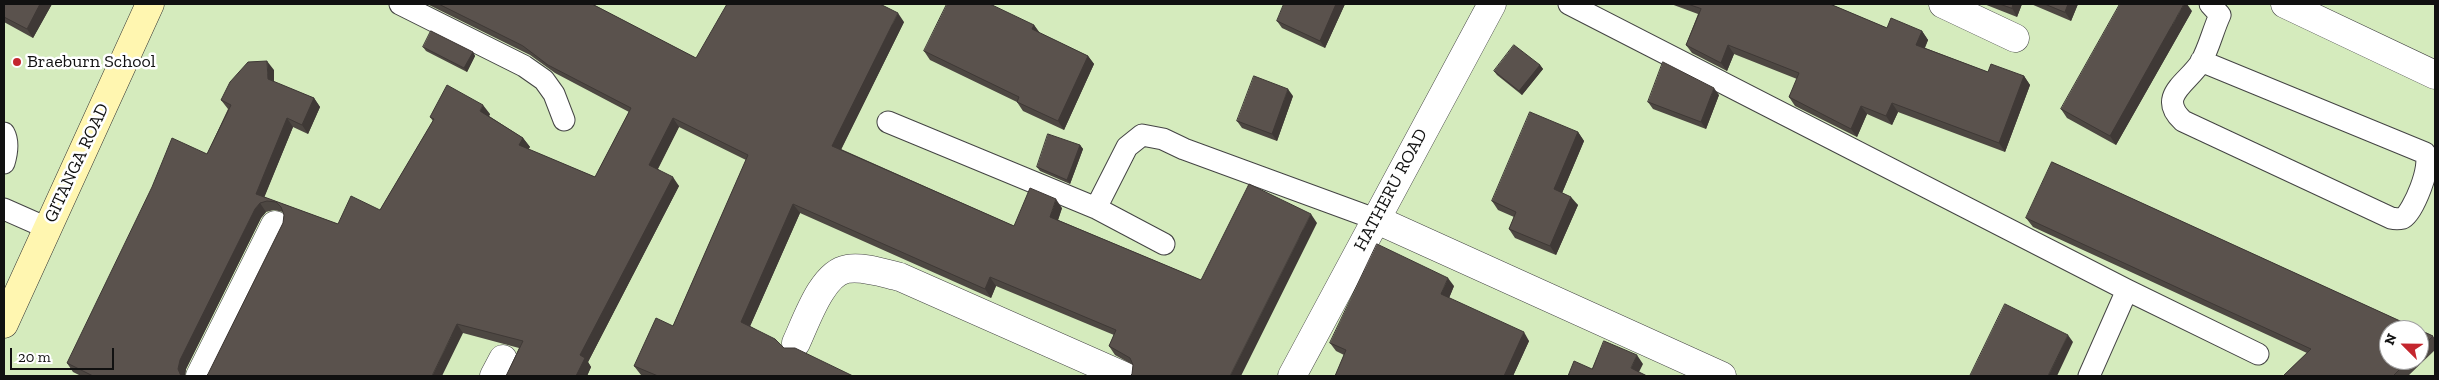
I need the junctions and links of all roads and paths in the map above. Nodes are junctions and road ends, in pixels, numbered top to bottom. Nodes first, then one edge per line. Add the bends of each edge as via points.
1 (150, 4) edge
2 (400, 4) edge
3 (1492, 4) edge
4 (1569, 4) edge
5 (1943, 4) edge
6 (2210, 4) edge
7 (2285, 4) edge
8 (2015, 38) dead end
9 (2201, 61) junction
10 (2435, 75) edge
11 (564, 120) dead end
12 (888, 122) dead end
13 (4, 133) edge
14 (4, 163) edge
15 (1096, 208) junction
16 (4, 209) edge
17 (1375, 219) junction
18 (275, 225) dead end
19 (47, 228) junction
20 (1164, 244) dead end
21 (2127, 290) junction
22 (4, 324) edge
23 (796, 343) dead end
24 (2258, 354) dead end
25 (200, 376) edge
26 (1124, 376) edge
27 (1292, 376) edge
28 (1722, 376) edge
29 (2089, 376) edge

1 - 19 main road, GITANGA ROAD
2 - 11 lane via 524,66 554,94
3 - 17 street, HATHERU ROAD
4 - 21 lane
5 - 8 street
6 - 9 lane via 2220,15
7 - 10 street
9 - 9 lane via 2425,153 2426,175 2408,213 2399,219 2390,218 2183,121 2174,112 2174,94
12 - 15 lane
13 - 14 lane via 7,154
15 - 17 lane via 1127,147 1142,136 1163,139
15 - 20 lane
16 - 19 lane
17 - 27 street, HATHERU ROAD
17 - 28 street
18 - 25 street
19 - 22 main road, GITANGA ROAD
21 - 24 lane
21 - 29 lane
23 - 26 street via 825,282 845,269 866,270 900,277

